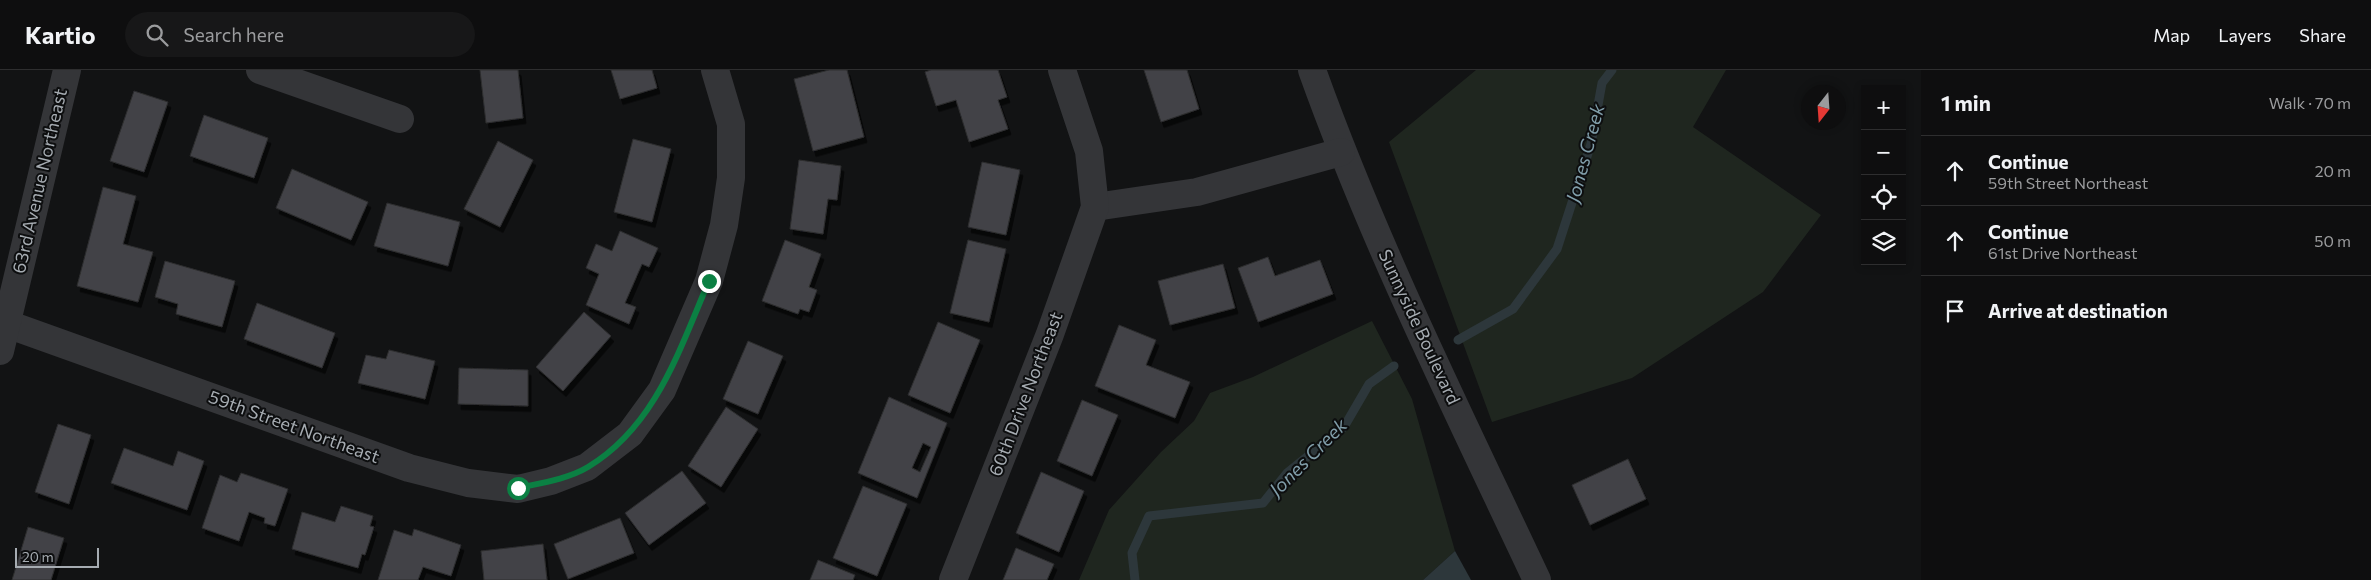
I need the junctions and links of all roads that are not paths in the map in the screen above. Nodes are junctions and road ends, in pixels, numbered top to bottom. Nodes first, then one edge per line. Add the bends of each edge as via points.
1 (66, 70) edge
2 (260, 70) edge
3 (715, 70) edge
4 (1062, 70) edge
5 (1312, 70) edge
6 (400, 119) dead end
7 (1341, 152) junction
8 (1094, 207) junction
9 (7, 324) junction
10 (0, 351) edge
11 (953, 580) edge
12 (1537, 580) edge

1 - 9 street, 63rd Avenue Northeast
2 - 6 street
3 - 9 street, 59th Street Northeast via 731,124 732,178 709,281 662,390 630,434 587,467 550,481 518,488 468,483 409,468
4 - 8 street, 60th Drive Northeast via 1089,151
5 - 7 street, Sunnyside Boulevard
7 - 8 street via 1197,192
7 - 12 street, Sunnyside Boulevard via 1404,301
8 - 11 street, 60th Drive Northeast via 1050,334
9 - 10 street, 63rd Avenue Northeast

